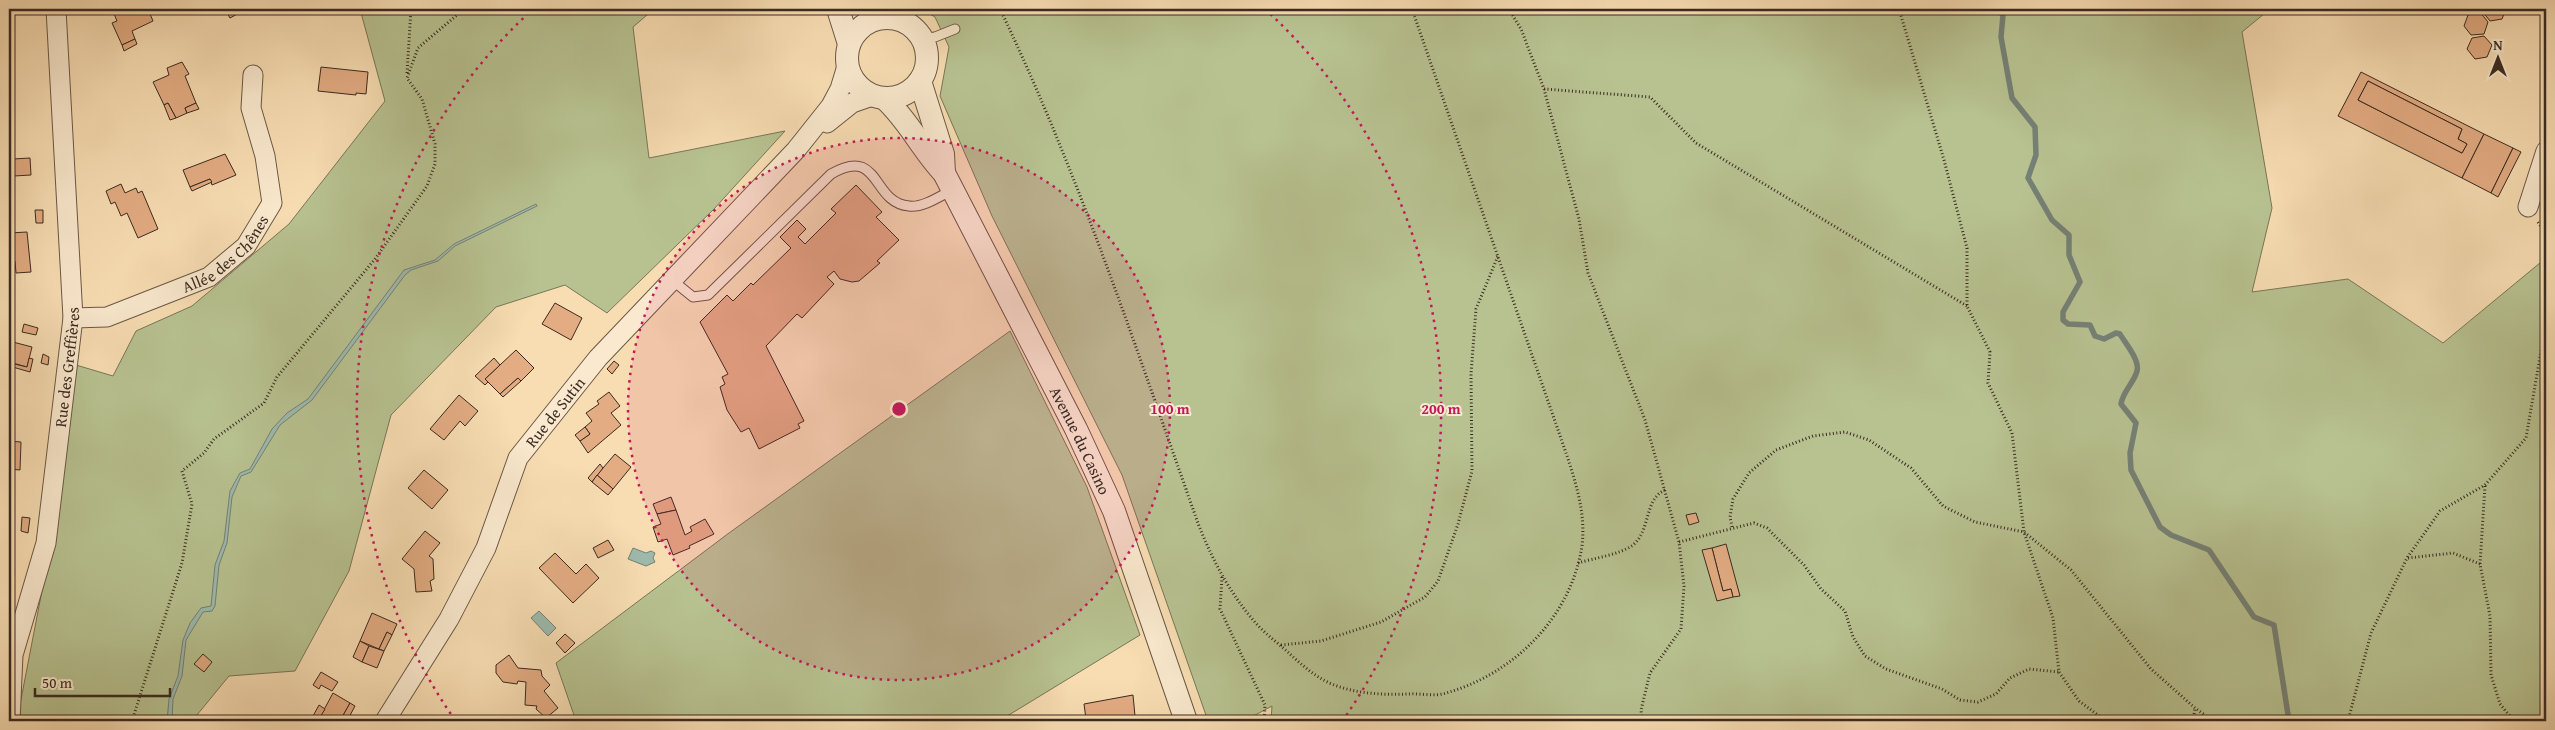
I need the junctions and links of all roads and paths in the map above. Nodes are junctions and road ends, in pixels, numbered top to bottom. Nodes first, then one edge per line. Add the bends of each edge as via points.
1 (56, 9) edge
2 (411, 9) edge
3 (464, 9) edge
4 (838, 9) edge
5 (1000, 9) edge
6 (1412, 9) edge
7 (1509, 9) edge
8 (1899, 9) edge
9 (880, 13) edge
10 (955, 29) dead end
11 (922, 39) junction
12 (849, 44) junction
13 (847, 66) junction
14 (253, 76) dead end
15 (406, 78) junction
16 (920, 82) junction
17 (1544, 89) junction
18 (878, 97) junction
19 (796, 150) junction
20 (2546, 150) edge
21 (948, 182) junction
22 (2528, 207) dead end
23 (1498, 256) junction
24 (672, 280) junction
25 (1967, 306) junction
26 (74, 318) junction
27 (2546, 322) edge
28 (2485, 485) junction
29 (1665, 490) junction
30 (1732, 527) junction
31 (2024, 532) junction
32 (1679, 542) junction
33 (2407, 558) junction
34 (1577, 564) junction
35 (2480, 564) junction
36 (1222, 576) junction
37 (1280, 645) junction
38 (2059, 672) junction
39 (2195, 708) junction
40 (2348, 720) edge
41 (10, 721) edge
42 (132, 721) edge
43 (385, 721) edge
44 (1186, 721) edge
45 (1264, 721) edge
46 (1642, 721) edge
47 (2106, 721) edge
48 (2193, 721) edge
49 (2213, 721) edge
50 (2247, 721) edge
51 (2280, 721) edge
52 (2329, 721) edge
53 (2514, 721) edge

1 - 26 street, Rue des Greffières
2 - 15 path
3 - 15 path via 418,48
4 - 12 street
5 - 36 path via 1045,105 1079,189 1199,526
6 - 23 path
7 - 17 path via 1521,29
8 - 25 path via 1967,248
9 - 11 street via 906,23
9 - 12 street via 863,25
10 - 11 lane
11 - 16 street via 927,61
12 - 13 street
13 - 18 street via 851,79 860,89
13 - 19 street, Rue de Sutin via 831,106
14 - 26 street, Allée des Chênes via 251,108 265,156 272,203 246,246 209,277 107,316
15 - 42 path via 422,99 435,144 435,164 427,186 375,259 277,377 264,403 214,439 204,453 182,470 192,504 182,563
16 - 18 street via 898,97
16 - 21 street via 943,154
17 - 25 path via 1650,96 1696,143
17 - 29 path via 1579,219 1588,272 1645,420
18 - 19 street, Rue de Sutin via 852,103
18 - 21 street via 908,123
19 - 24 street, Rue de Sutin
20 - 22 street
21 - 24 lane via 926,203 910,206 895,202 866,168 845,166 831,174 708,294 693,297
21 - 44 street, Avenue du Casino via 1076,429 1110,503
23 - 34 path via 1576,483 1582,517 1582,545
23 - 37 path via 1476,309 1471,374 1472,471 1438,580 1425,597 1381,622 1321,641
24 - 43 street, Rue de Sutin via 598,358 518,458 486,548 449,619
25 - 31 path via 1990,352 1988,384 2012,434
26 - 41 street, Rue des Greffières via 46,543 13,655
27 - 28 path via 2526,438
28 - 33 path via 2440,511
28 - 35 path
29 - 32 path
29 - 34 path via 1653,499 1646,526 1634,544
30 - 31 path via 1733,499 1749,473 1776,450 1813,436 1845,432 1869,440 1910,468 1943,506 1976,522
30 - 32 path
30 - 38 path via 1754,523 1767,528 1845,611 1853,637 1865,656 1886,669 1942,689 1960,700 1978,702 1996,694 2010,678 2029,670
31 - 38 path via 2053,618
31 - 39 path via 2070,570 2151,670
32 - 46 path via 1684,586 1681,629 1650,673 1641,710
33 - 35 path via 2453,553
33 - 40 path via 2371,633
34 - 37 path via 1566,596 1544,631 1505,667 1482,680 1444,694 1379,695 1336,686 1310,672
35 - 53 path via 2490,616 2491,676 2500,704
36 - 37 path via 1255,622
36 - 45 path via 1220,609 1265,705
38 - 47 path via 2079,700
39 - 48 path
39 - 49 path
40 - 52 path
50 - 51 path

